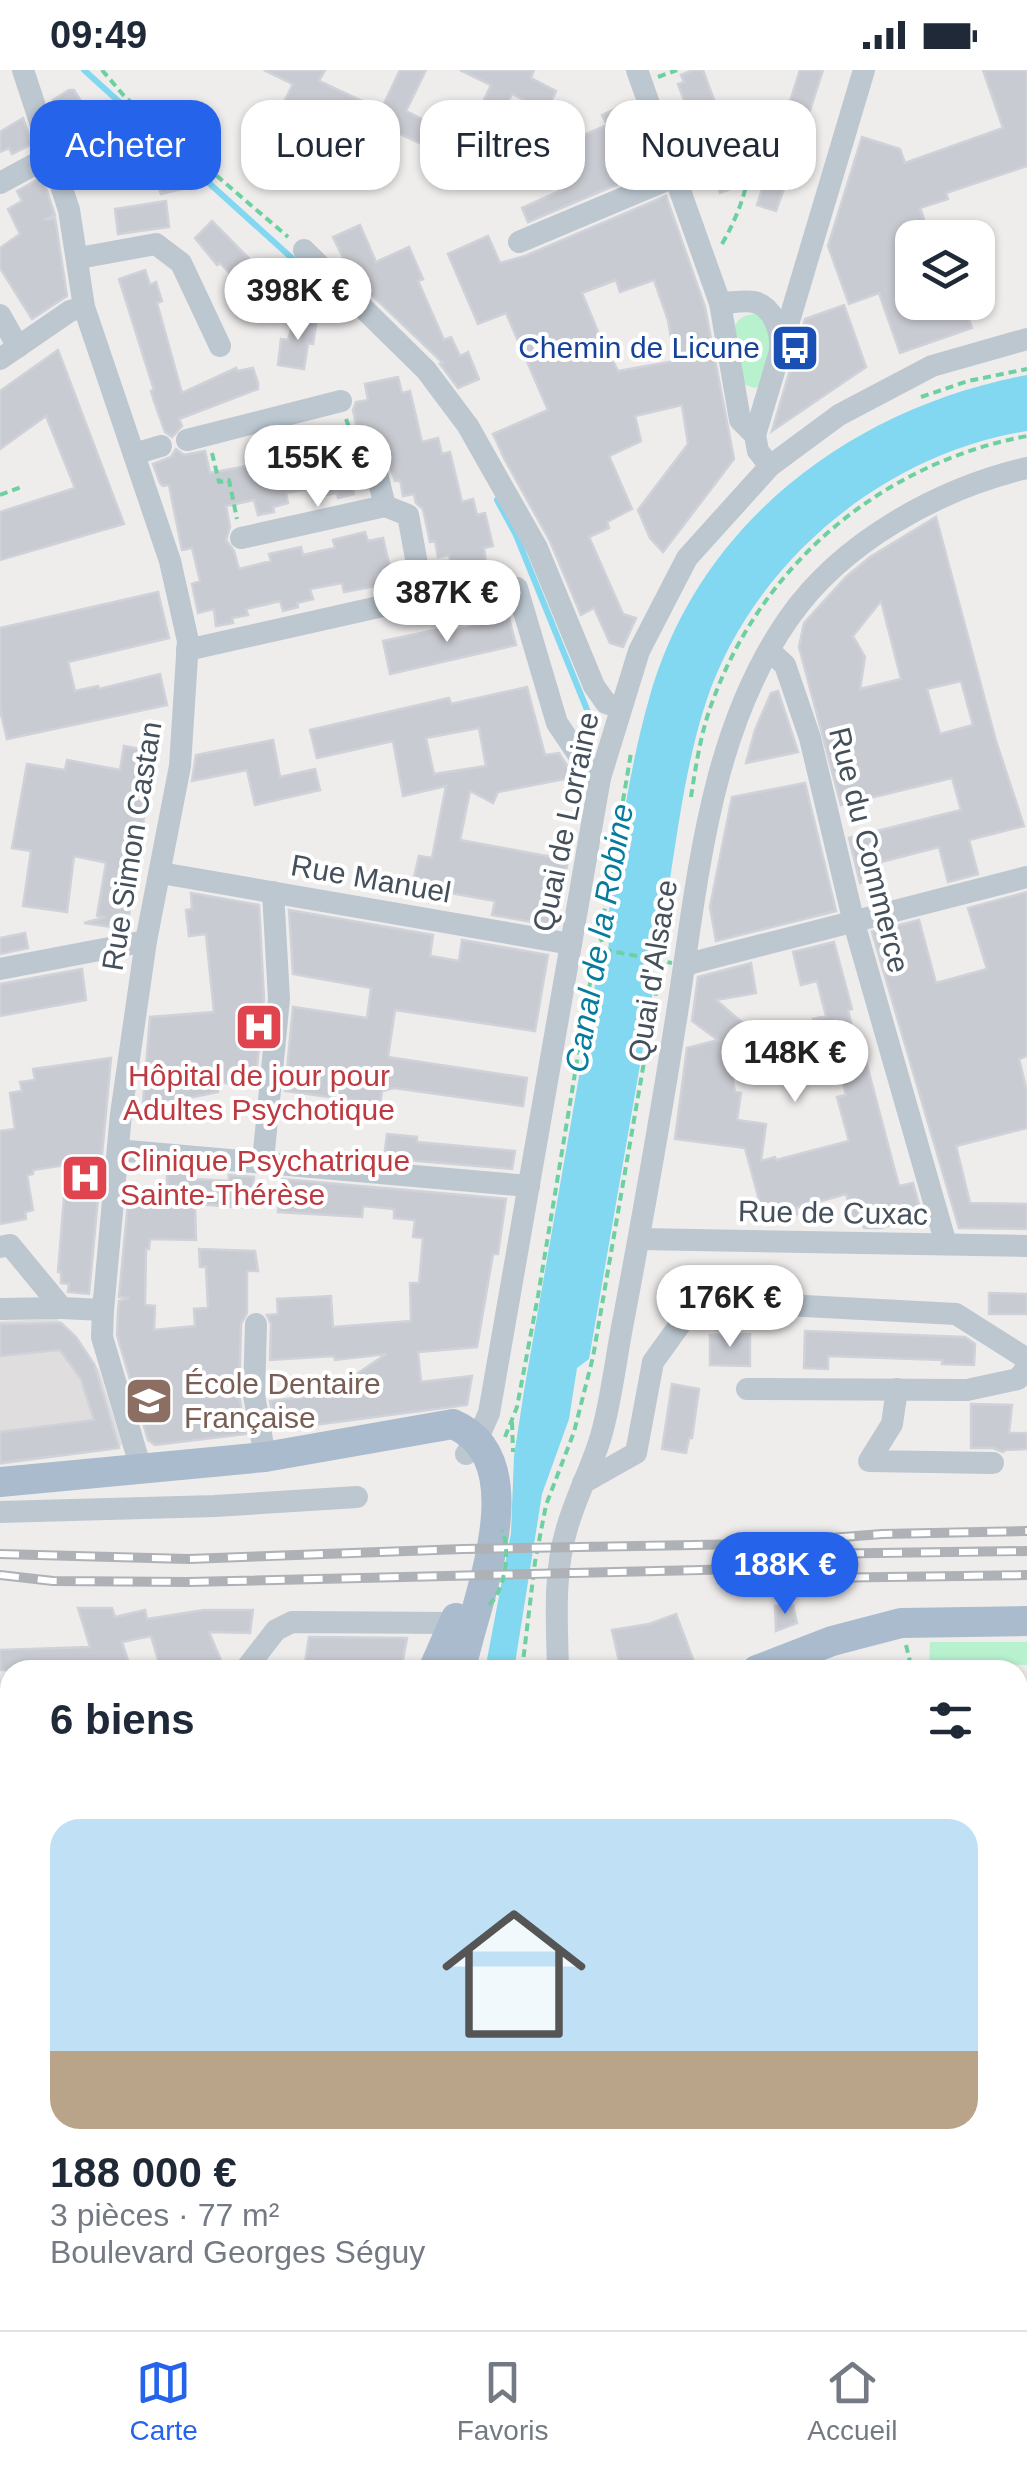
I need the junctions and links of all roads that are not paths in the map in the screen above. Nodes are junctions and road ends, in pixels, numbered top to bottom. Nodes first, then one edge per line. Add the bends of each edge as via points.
1 (23, 70) edge
2 (636, 70) edge
3 (864, 70) edge
4 (32, 100) edge
5 (647, 100) edge
6 (30, 167) edge
7 (0, 183) edge
8 (62, 190) edge
9 (643, 190) edge
10 (681, 190) edge
11 (519, 242) dead end
12 (304, 250) road end
13 (79, 258) junction
14 (808, 259) junction
15 (754, 302) junction
16 (720, 304) junction
17 (84, 307) junction
18 (0, 316) edge
19 (1027, 339) edge
20 (220, 346) dead end
21 (9, 353) edge
22 (779, 359) junction
23 (732, 387) junction
24 (767, 394) junction
25 (341, 401) road end
26 (755, 435) junction
27 (198, 437) road end
28 (160, 446) dead end
29 (134, 454) junction
30 (372, 454) road end
31 (770, 466) junction
32 (1027, 468) edge
33 (384, 506) junction
34 (241, 538) road end
35 (423, 597) junction
36 (187, 650) junction
37 (770, 651) junction
38 (620, 708) junction
39 (600, 778) junction
40 (161, 873) junction
41 (1027, 876) edge
42 (273, 892) junction
43 (854, 923) junction
44 (146, 941) junction
45 (581, 945) junction
46 (678, 964) junction
47 (0, 969) edge
48 (128, 1152) dead end
49 (263, 1160) junction
50 (529, 1186) junction
51 (639, 1239) junction
52 (951, 1244) junction
53 (1027, 1246) edge
54 (0, 1247) edge
55 (62, 1308) junction
56 (0, 1310) edge
57 (103, 1310) junction
58 (256, 1324) dead end
59 (1027, 1359) edge
60 (1027, 1368) edge
61 (897, 1389) junction
62 (747, 1390) dead end
63 (472, 1446) junction
64 (265, 1457) junction
65 (993, 1463) dead end
66 (141, 1469) junction
67 (0, 1482) edge
68 (583, 1483) junction
69 (357, 1496) dead end
70 (0, 1512) edge
71 (1027, 1621) edge
72 (454, 1624) junction
73 (557, 1626) junction
74 (253, 1660) edge
75 (446, 1660) edge
76 (447, 1660) edge
77 (558, 1660) edge
78 (568, 1660) edge
79 (781, 1660) edge

1 - 4 street, Rue Simon Castan
2 - 5 street
3 - 14 street
6 - 7 street
8 - 13 street, Rue Simon Castan
9 - 11 street
10 - 16 street
12 - 38 street via 426,370 468,426 537,548 594,686 606,703
13 - 17 street, Rue Simon Castan
13 - 20 street via 156,244 180,263
14 - 15 street via 798,278
14 - 22 street
15 - 16 street
15 - 22 street via 772,314 781,336
16 - 23 street
17 - 21 street
17 - 29 street, Rue Simon Castan
18 - 21 street
19 - 31 street, Quai de Lorraine via 932,366 839,415
22 - 24 street
23 - 24 street via 749,396
23 - 26 street via 740,420
24 - 26 street
25 - 27 street
26 - 31 street
28 - 29 street
29 - 36 street, Rue Simon Castan via 170,561
30 - 33 street
31 - 38 street, Quai de Lorraine via 687,558 639,651
32 - 37 street, Quai d'Alsace via 945,497 855,550 788,618
33 - 34 street
33 - 35 street via 408,516
35 - 36 street
35 - 39 street via 517,588 557,723
36 - 40 street, Rue Simon Castan via 180,766
37 - 43 street, Rue du Commerce via 795,688
37 - 46 street, Quai d'Alsace via 729,739
38 - 39 street, Quai de Lorraine
39 - 45 street, Quai de Lorraine
40 - 42 street, Rue Manuel
40 - 44 street, Rue Simon Castan
41 - 43 street
42 - 45 street, Rue Manuel
42 - 49 street via 279,999
43 - 46 street
43 - 52 street, Rue du Commerce
44 - 47 street
44 - 57 street, Rue Simon Castan
45 - 50 street, Quai de Lorraine
46 - 51 street, Quai d'Alsace
48 - 49 street
49 - 50 street
50 - 63 street, Quai de Lorraine via 488,1413
51 - 52 street, Rue de Cuxac
51 - 68 street, Quai d'Alsace via 601,1435
52 - 53 street, Rue de Cuxac
54 - 55 street via 10,1245
55 - 56 street
55 - 57 street
57 - 66 street, Rue Simon Castan via 102,1337
58 - 64 street via 254,1396
59 - 68 street via 956,1314 730,1302 684,1319 653,1362 636,1453
60 - 61 street via 1018,1379 967,1390
61 - 62 street
61 - 65 street via 892,1424 870,1461
63 - 64 main road via 416,1432
63 - 72 main road via 482,1514
63 - 76 main road via 492,1466 495,1526
64 - 66 main road
66 - 67 main road
68 - 73 street, Quai d'Alsace via 566,1530
69 - 70 street
71 - 79 main road via 901,1624
72 - 74 street via 292,1622 276,1630
72 - 75 main road
73 - 77 street, Quai d'Alsace
73 - 78 street, Quai d'Alsace

